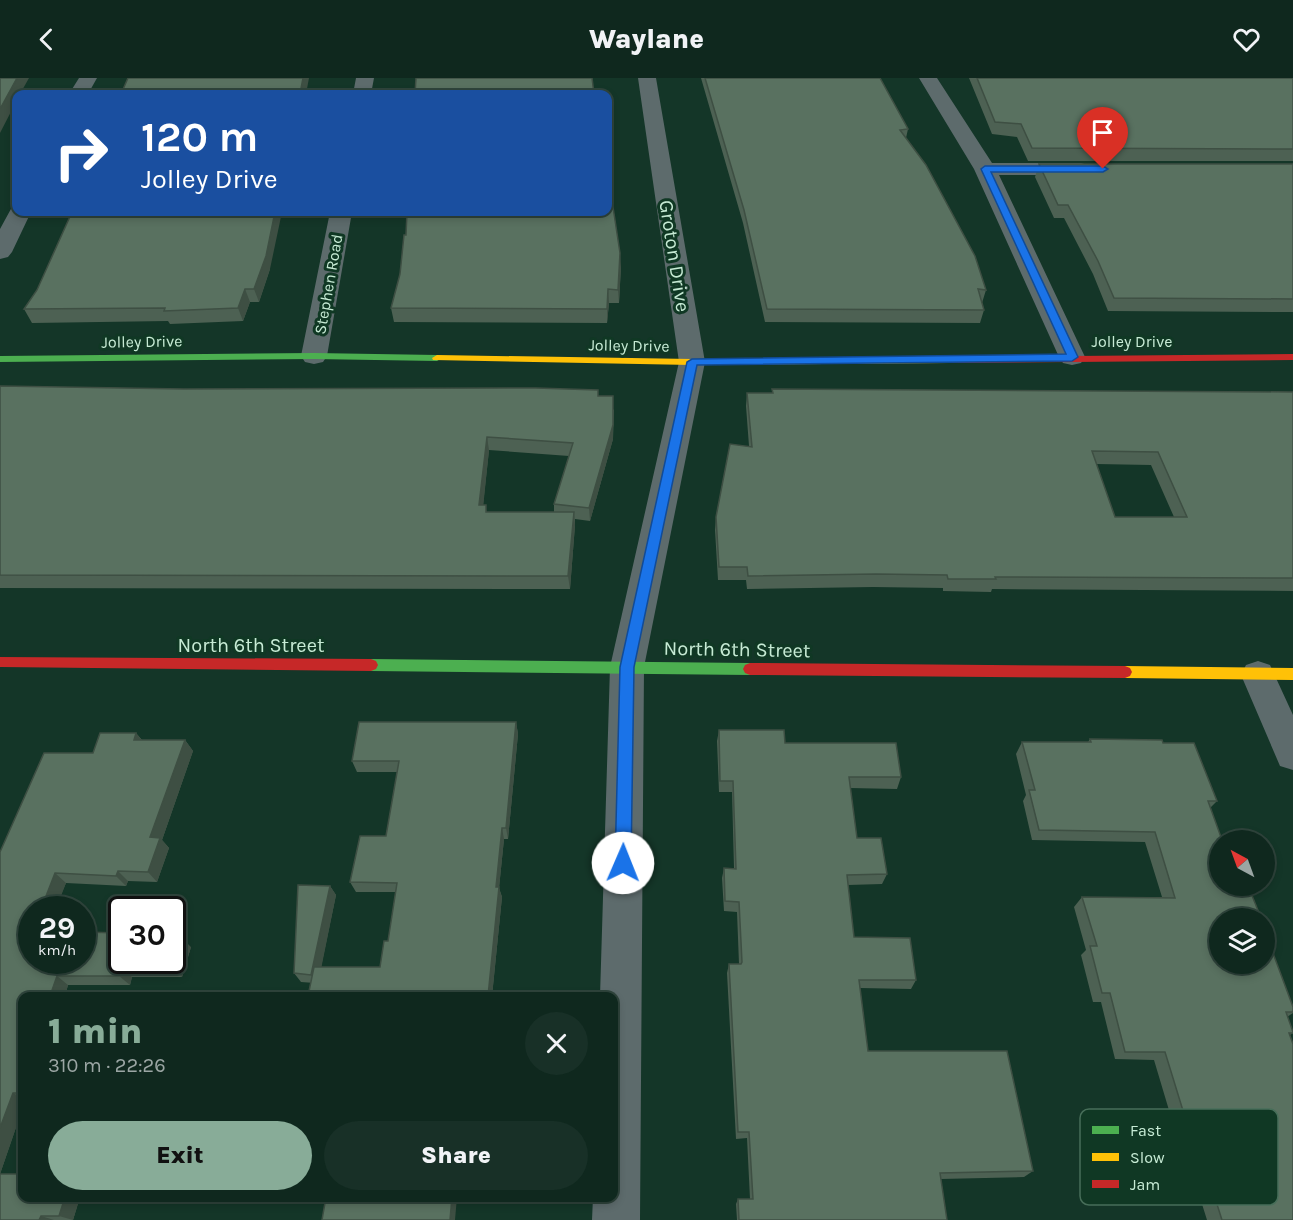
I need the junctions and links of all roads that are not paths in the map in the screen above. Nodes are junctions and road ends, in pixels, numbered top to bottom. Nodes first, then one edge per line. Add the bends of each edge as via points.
1 (647, 78) edge
2 (928, 78) edge
3 (985, 169) junction
4 (1103, 169) edge
5 (19, 216) edge
6 (340, 216) edge
7 (0, 252) edge
8 (315, 356) junction
9 (1072, 357) junction
10 (1293, 357) edge
11 (0, 359) edge
12 (692, 362) junction
13 (1, 664) edge
14 (627, 667) junction
15 (1293, 674) edge
16 (1258, 675) junction
17 (1293, 755) edge
18 (618, 1119) edge
19 (616, 1202) edge
20 (616, 1220) edge

1 - 12 street, Groton Drive
2 - 3 street
3 - 4 street
3 - 9 street
5 - 7 street
6 - 8 street, Stephen Road
8 - 11 street, Jolley Drive
8 - 12 street, Jolley Drive
9 - 10 street, Jolley Drive
9 - 12 street, Jolley Drive
12 - 14 street, Groton Drive
13 - 14 street, North 6th Street
14 - 16 street, North 6th Street
14 - 18 street, Groton Drive
15 - 16 street, North 6th Street
16 - 17 street
19 - 20 street, Groton Drive

